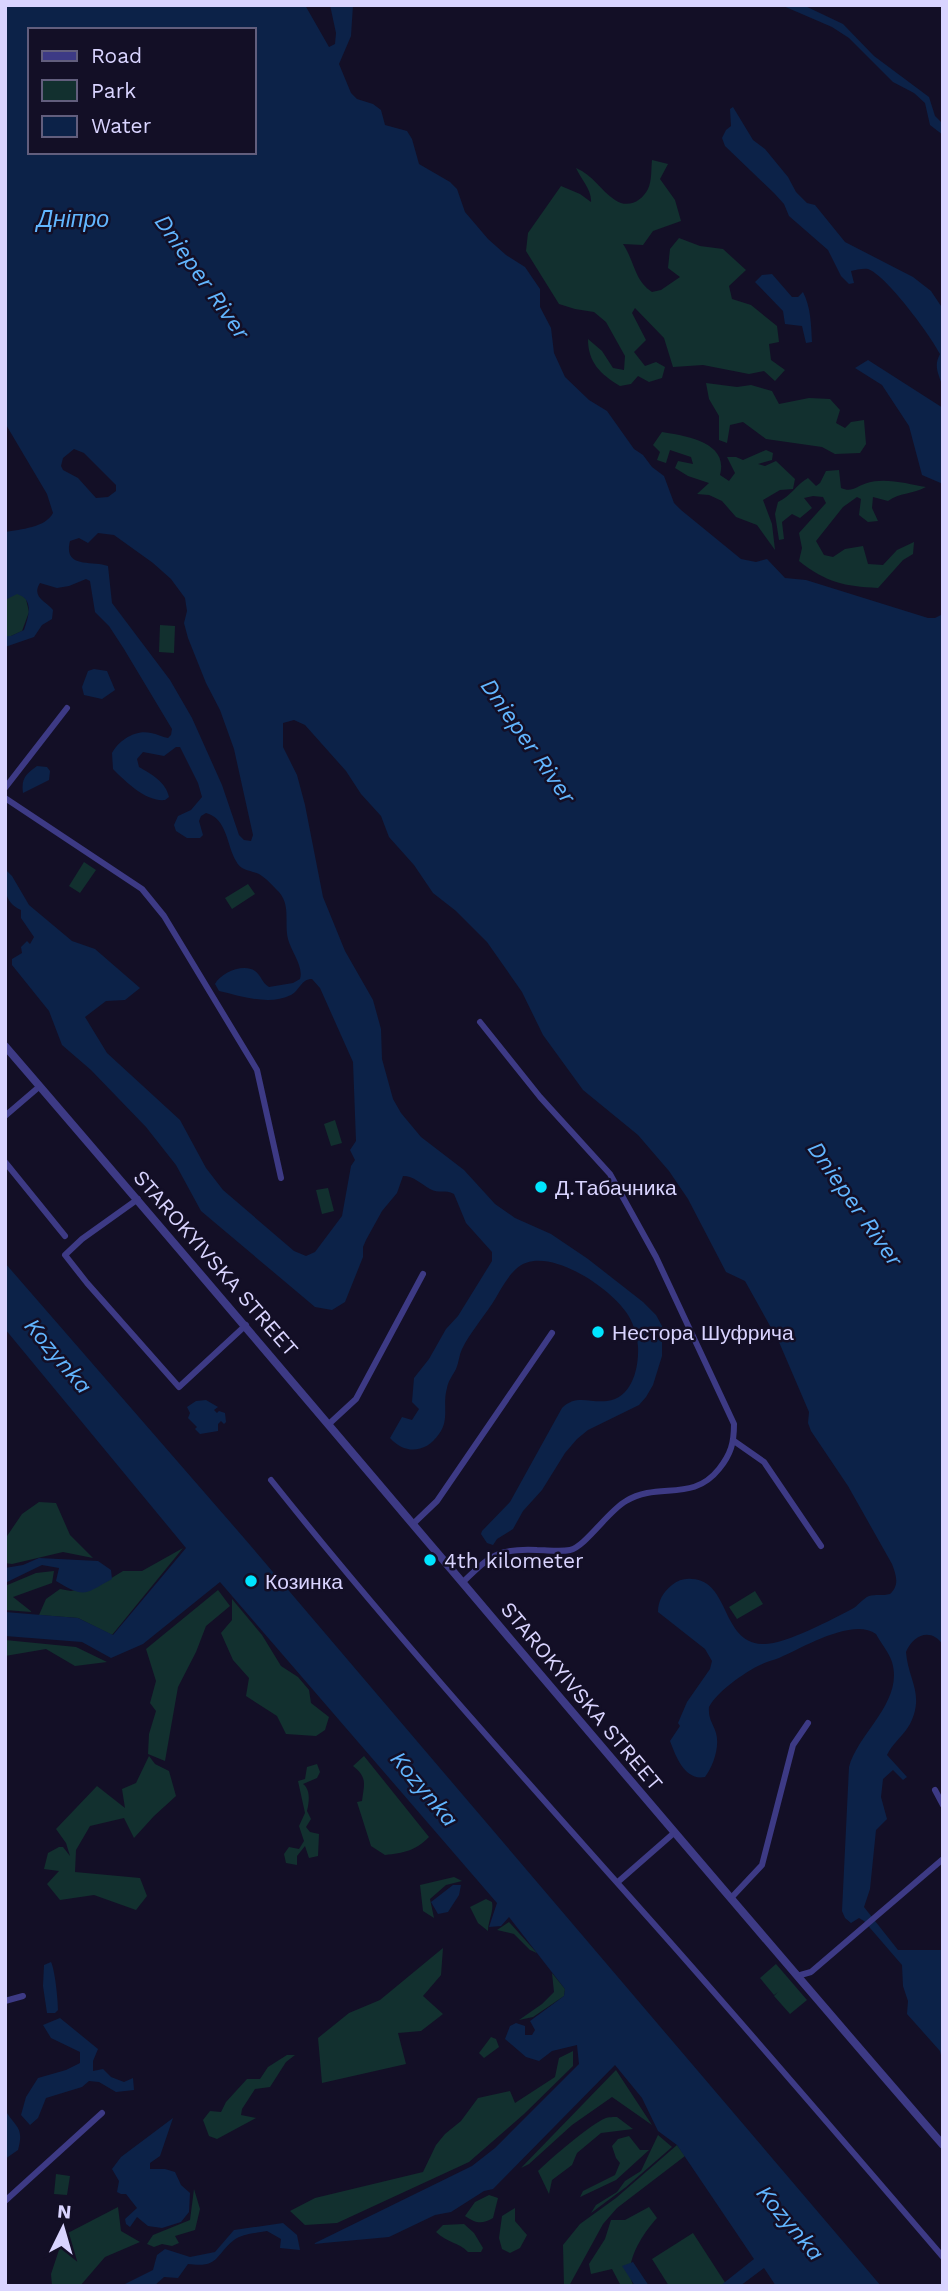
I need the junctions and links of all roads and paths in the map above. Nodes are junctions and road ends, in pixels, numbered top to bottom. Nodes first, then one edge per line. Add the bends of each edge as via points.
1 (66, 708) dead end
2 (5, 788) edge
3 (5, 799) edge
4 (480, 1023) dead end
5 (5, 1046) edge
6 (40, 1086) junction
7 (5, 1116) edge
8 (5, 1162) edge
9 (281, 1178) dead end
10 (138, 1199) junction
11 (65, 1236) dead end
12 (423, 1274) dead end
13 (246, 1325) junction
14 (552, 1334) dead end
15 (330, 1423) junction
16 (734, 1441) junction
17 (271, 1480) dead end
18 (413, 1524) junction
19 (821, 1545) dead end
20 (462, 1583) junction
21 (808, 1723) dead end
22 (935, 1790) dead end
23 (943, 1805) edge
24 (675, 1832) junction
25 (943, 1859) edge
26 (619, 1881) dead end
27 (732, 1897) junction
28 (797, 1976) junction
29 (23, 1996) dead end
30 (5, 2001) edge
31 (102, 2113) dead end
32 (943, 2145) edge
33 (5, 2201) edge
34 (943, 2257) edge

1 - 2 street
3 - 9 street via 142,889 164,916 257,1070
4 - 16 street via 610,1174 656,1256 734,1424
5 - 6 street, STAROKYIVSKA STREET
6 - 7 street
6 - 10 street, STAROKYIVSKA STREET
8 - 11 street
10 - 13 street, STAROKYIVSKA STREET
10 - 13 street via 65,1255 86,1283 179,1387
12 - 15 street via 356,1399
13 - 15 street, STAROKYIVSKA STREET
14 - 18 street via 438,1501
15 - 18 street, STAROKYIVSKA STREET
16 - 19 street via 764,1462
16 - 20 street via 729,1456 710,1480 695,1488 639,1494 611,1511 578,1547 508,1550 494,1555
17 - 34 street via 463,1709
18 - 20 street, STAROKYIVSKA STREET
20 - 24 street, STAROKYIVSKA STREET
21 - 27 street via 793,1745 762,1865
22 - 23 street
24 - 26 street
24 - 27 street, STAROKYIVSKA STREET
25 - 28 street via 811,1972
27 - 28 street, STAROKYIVSKA STREET
28 - 32 street, STAROKYIVSKA STREET
29 - 30 street
31 - 33 street

